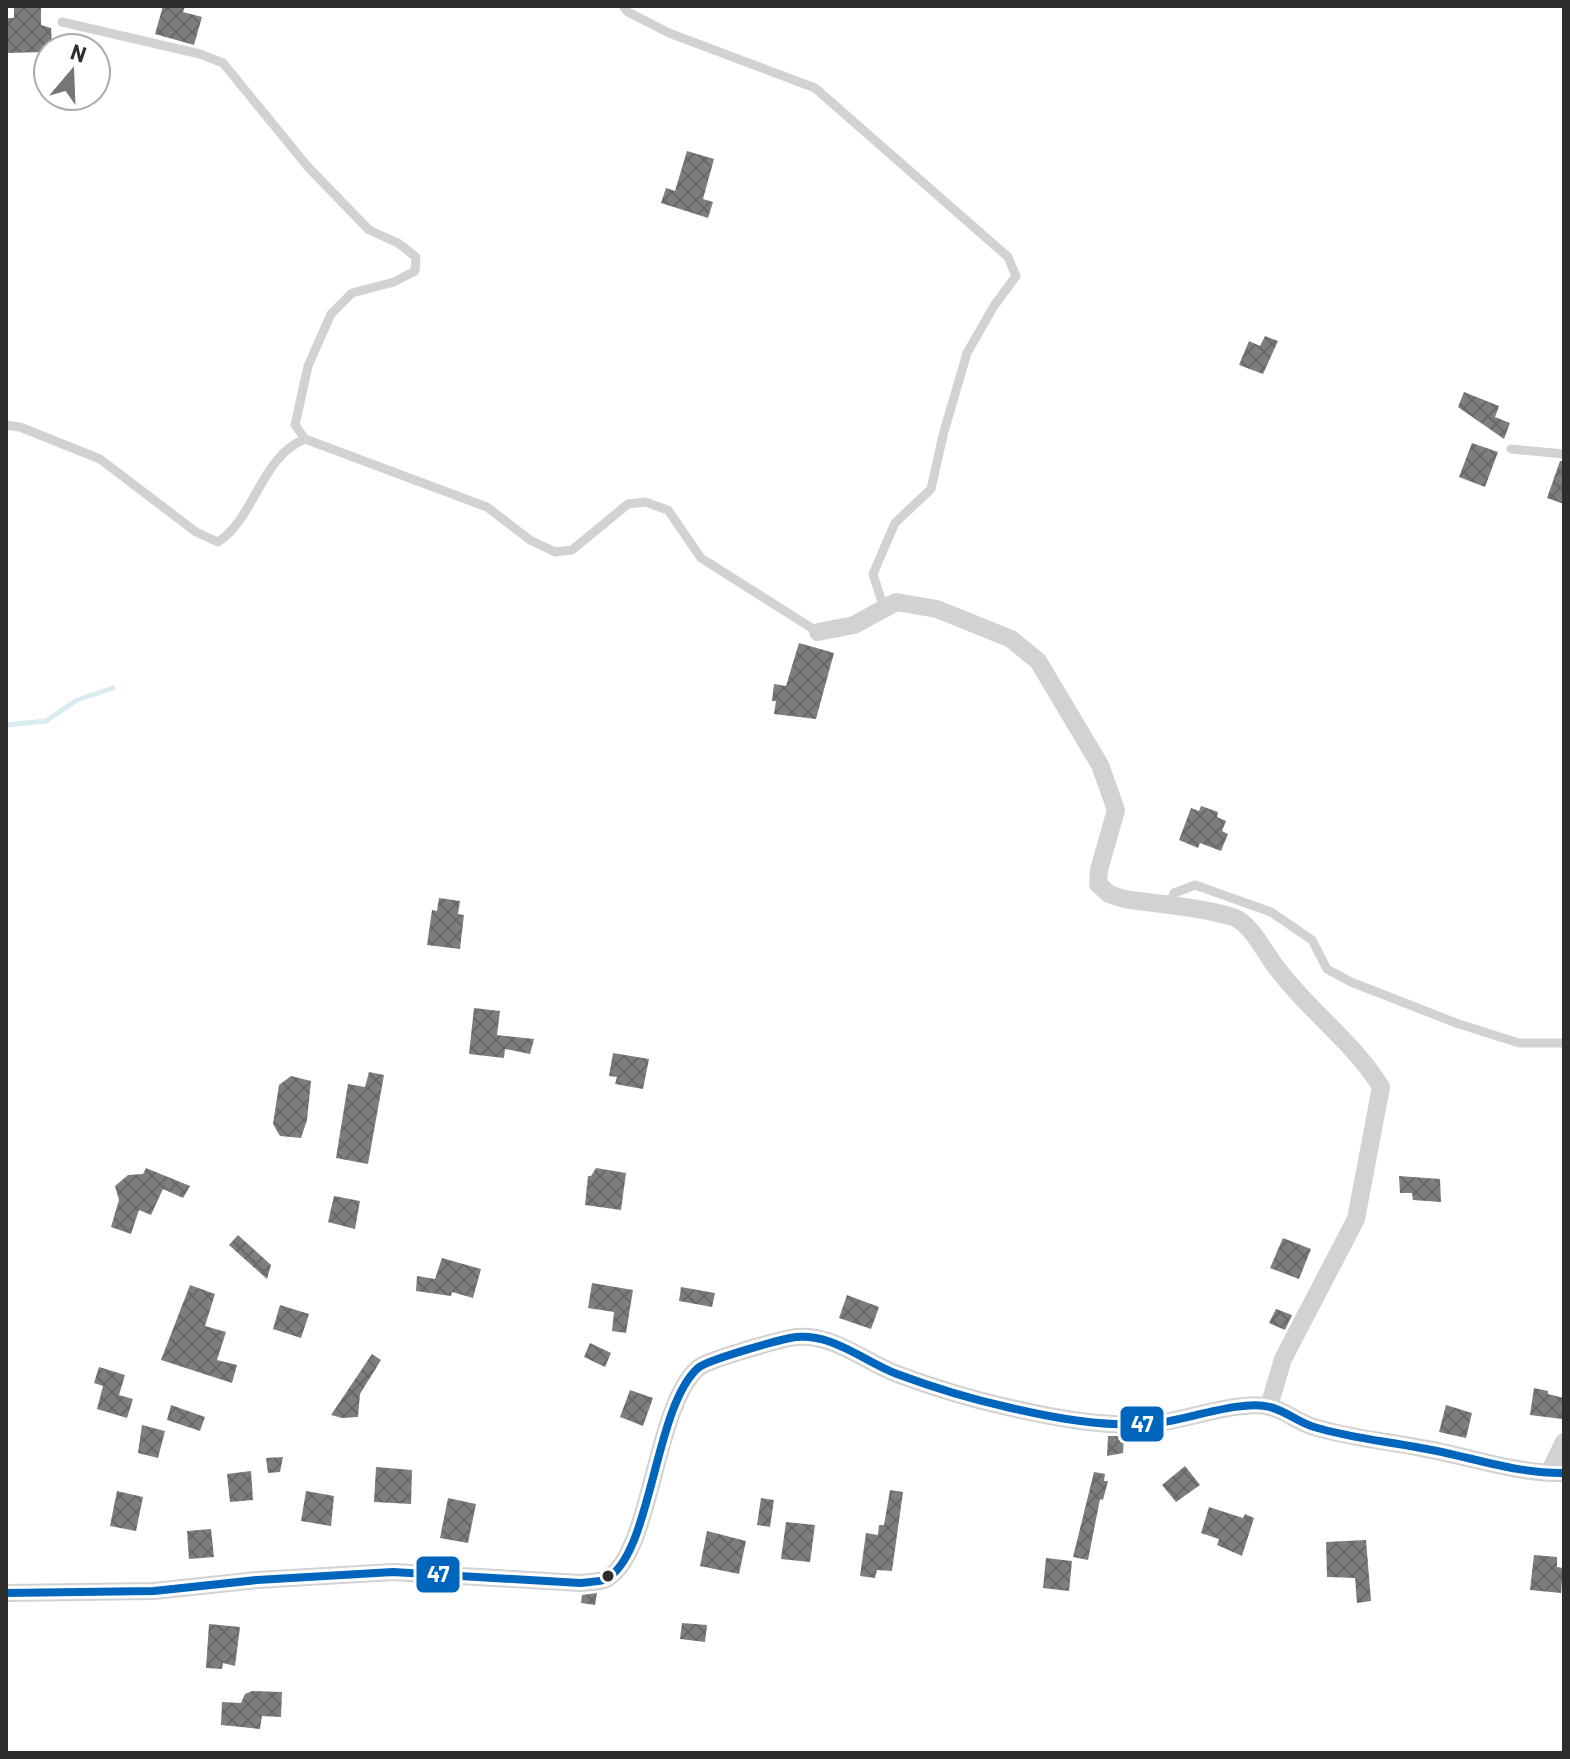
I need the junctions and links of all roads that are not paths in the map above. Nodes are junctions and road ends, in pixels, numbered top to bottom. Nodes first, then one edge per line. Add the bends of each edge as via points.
1 (623, 6) edge
2 (62, 22) dead end
3 (6, 425) edge
4 (305, 439) junction
5 (1511, 449) dead end
6 (1564, 454) edge
7 (888, 607) junction
8 (818, 632) joint
9 (1169, 906) junction
10 (1564, 1043) edge
11 (1269, 1406) junction
12 (1564, 1442) edge
13 (1556, 1473) edge
14 (6, 1593) edge

1 - 7 lane via 669,33 815,88 1008,257 1016,276 967,353 931,489 895,523 873,574
2 - 4 lane via 223,63 308,167 369,230 416,257 415,271 352,293 331,314 308,366 295,425
3 - 4 lane via 100,459 196,532 218,542 233,532 268,471 291,445
4 - 8 lane via 487,507 555,552 572,550 628,504 645,502 668,510 701,558
5 - 6 lane
7 - 8 street via 854,625
7 - 9 street via 896,602 937,609 1011,639 1038,661 1100,765 1116,810 1098,884 1124,899
9 - 10 lane via 1174,893 1195,885 1208,889 1271,912 1312,940 1327,969 1351,982 1519,1043
9 - 11 street via 1236,918 1293,989 1366,1062 1381,1087 1356,1219 1283,1359
11 - 13 street via 1312,1427 1364,1440
11 - 14 street via 1150,1424 1089,1423 1006,1407 896,1374 850,1349 793,1337 701,1366 682,1387 628,1551 618,1570 603,1580 393,1572 154,1591
12 - 13 street

